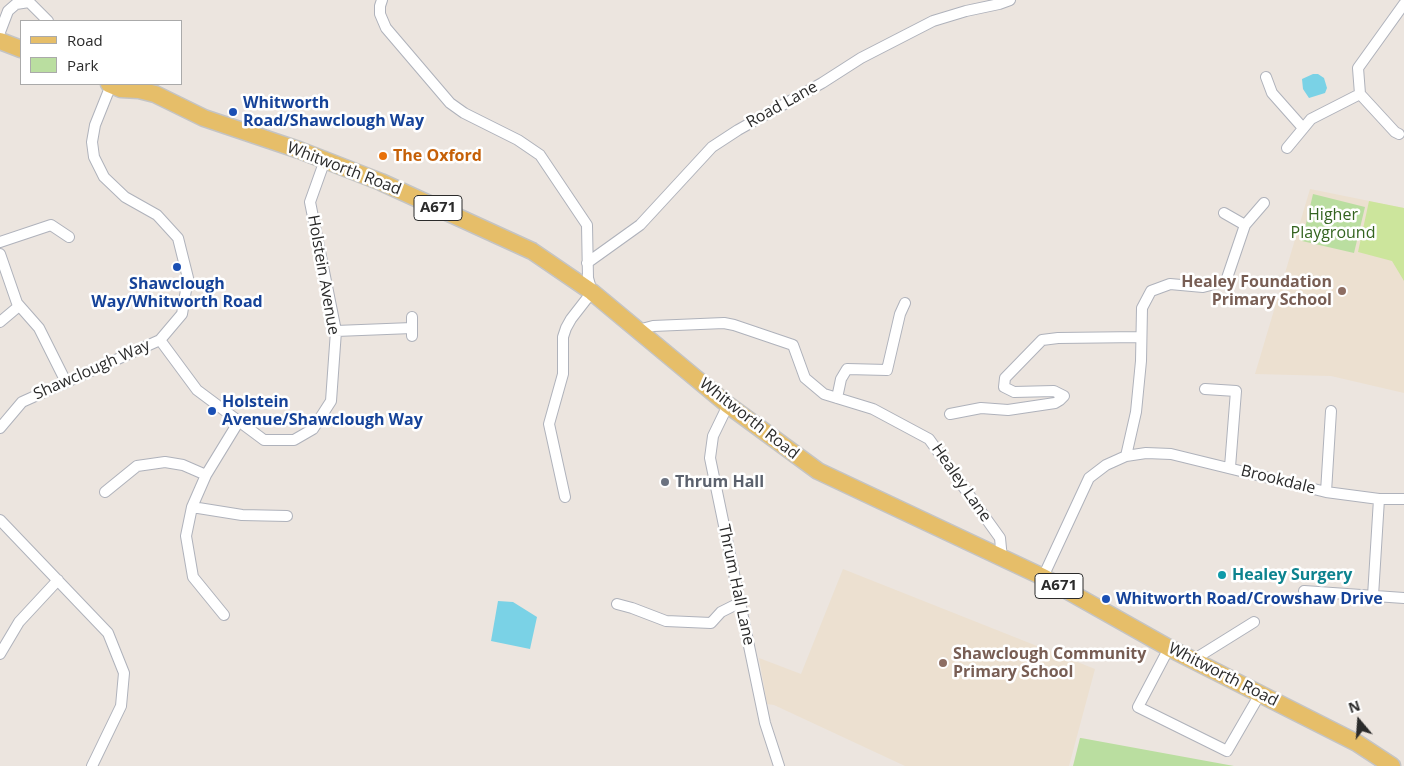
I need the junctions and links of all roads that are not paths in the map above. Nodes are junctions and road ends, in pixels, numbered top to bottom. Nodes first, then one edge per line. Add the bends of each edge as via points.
1 (382, 0) edge
2 (1010, 0) edge
3 (1404, 4) edge
4 (47, 20) edge
5 (0, 32) edge
6 (0, 41) edge
7 (20, 49) edge
8 (1266, 77) dead end
9 (110, 85) edge
10 (112, 85) edge
11 (1360, 94) junction
12 (1303, 128) junction
13 (1399, 134) dead end
14 (1287, 148) dead end
15 (325, 160) junction
16 (1264, 203) dead end
17 (1224, 213) dead end
18 (1245, 225) junction
19 (69, 237) dead end
20 (0, 242) edge
21 (0, 254) edge
22 (588, 263) junction
23 (592, 292) junction
24 (904, 304) dead end
25 (19, 306) junction
26 (0, 322) edge
27 (412, 327) dead end
28 (638, 330) junction
29 (336, 331) junction
30 (1141, 337) junction
31 (160, 340) junction
32 (66, 382) junction
33 (1205, 390) dead end
34 (837, 398) junction
35 (728, 405) junction
36 (1331, 411) dead end
37 (950, 414) dead end
38 (239, 421) junction
39 (0, 428) edge
40 (1126, 456) junction
41 (1230, 467) junction
42 (206, 475) junction
43 (105, 492) dead end
44 (1326, 492) junction
45 (565, 497) dead end
46 (1379, 499) junction
47 (1404, 499) edge
48 (192, 507) junction
49 (287, 516) dead end
50 (0, 520) edge
51 (1002, 559) junction
52 (1043, 577) junction
53 (58, 580) junction
54 (1304, 591) dead end
55 (1374, 596) junction
56 (1404, 598) edge
57 (739, 603) junction
58 (616, 604) dead end
59 (224, 615) dead end
60 (1254, 622) dead end
61 (1169, 648) junction
62 (0, 654) edge
63 (1193, 660) junction
64 (1260, 694) junction
65 (92, 766) edge
66 (779, 766) edge
67 (1392, 766) edge

1 - 22 street via 380,14 386,28 450,103 540,155 587,225
2 - 22 street, Road Lane via 932,21 861,58 738,130 712,147 640,225
3 - 11 street via 1358,68
4 - 5 street via 29,2 16,4 8,11
6 - 7 main road
8 - 12 street via 1272,93
9 - 31 street, Shawclough Way via 95,126 94,157 104,177 125,197 156,216 178,238 188,278 182,314
10 - 15 main road, Whitworth Road / A671 via 155,94 204,118
11 - 12 street via 1311,119
11 - 13 street
12 - 14 street
15 - 23 main road, Whitworth Road / A671 via 532,251
15 - 29 street, Holstein Avenue via 310,202
16 - 18 street
17 - 18 street
18 - 30 street via 1226,281 1203,287 1170,284 1151,291 1142,308
19 - 20 street via 52,225
21 - 25 street
22 - 23 street
23 - 28 main road, Whitworth Road / A671
23 - 45 street via 571,319 563,337 563,374 548,424
24 - 34 street via 887,370 847,369
25 - 26 street
25 - 32 street via 39,328
27 - 29 street
28 - 34 street, Healey Lane via 653,326 724,324 793,345 805,378 824,394
28 - 35 main road, Whitworth Road / A671
29 - 38 street, Holstein Avenue via 331,401 313,429 294,440 264,440
30 - 37 street via 1042,340 1005,378 1004,387 1014,392 1054,391 1064,396 1060,400 1008,410 982,408
30 - 40 street via 1136,412
31 - 32 street, Shawclough Way
31 - 38 street, Holstein Avenue via 197,390
32 - 39 street, Shawclough Way via 22,402
33 - 41 street, Brookdale via 1236,391
34 - 51 street, Healey Lane via 873,408 929,439 1000,538
35 - 51 main road, Whitworth Road / A671 via 818,471
35 - 57 street, Thrum Hall Lane via 713,436 710,458
36 - 44 street, Brookdale
38 - 42 street
40 - 41 street, Brookdale via 1171,454
40 - 52 street, Brookdale via 1089,478
41 - 44 street, Brookdale
42 - 43 street via 164,462 137,466
42 - 48 street
44 - 46 street, Brookdale
46 - 47 street, Brookdale
46 - 55 street
48 - 49 street via 242,516
48 - 59 street via 186,536 193,577
50 - 53 street
51 - 52 main road, Whitworth Road / A671
52 - 61 main road, Whitworth Road / A671
53 - 62 street via 19,622
53 - 65 street via 108,633 124,673 121,706
54 - 55 street
55 - 56 street
57 - 58 street via 721,612 711,624 666,621
57 - 66 street, Thrum Hall Lane via 765,723
60 - 63 street
61 - 63 main road, Whitworth Road / A671
61 - 64 street via 1138,707 1227,751
63 - 64 main road, Whitworth Road / A671
64 - 67 main road, Whitworth Road / A671 via 1357,742

